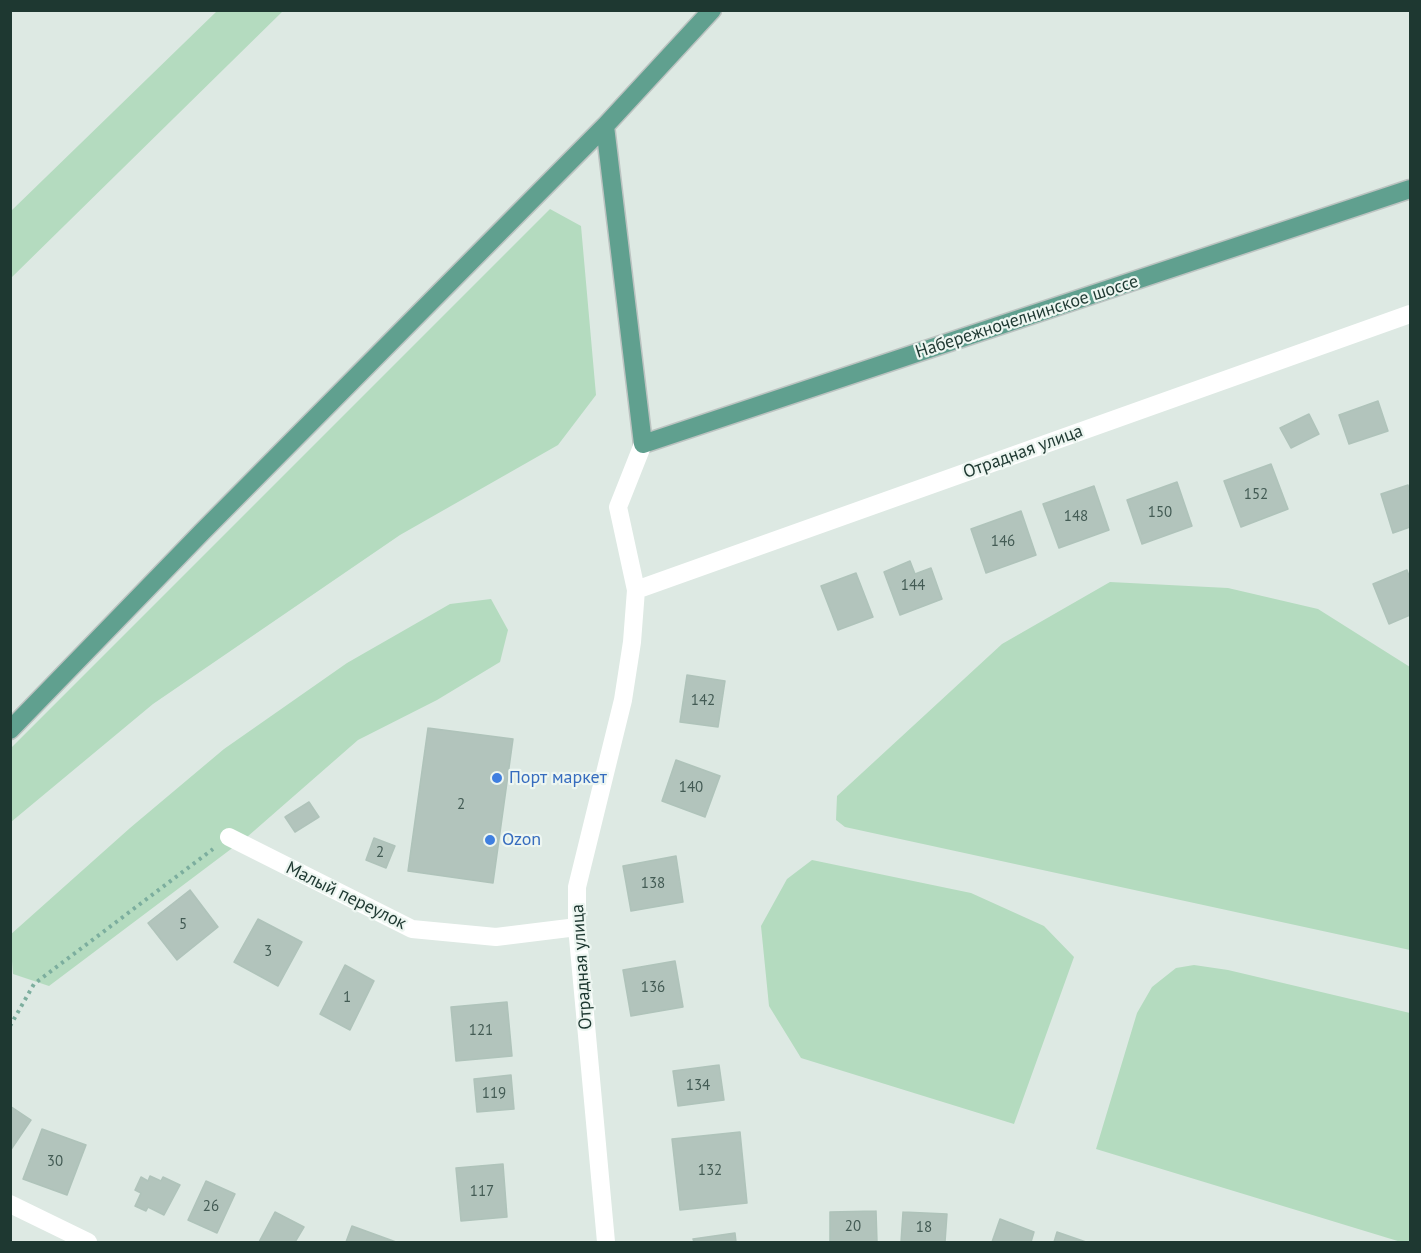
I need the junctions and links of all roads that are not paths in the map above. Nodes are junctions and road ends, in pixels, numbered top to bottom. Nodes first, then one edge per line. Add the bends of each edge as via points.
1 (712, 10) edge
2 (605, 126) junction
3 (1410, 189) edge
4 (1408, 321) edge
5 (643, 444) junction
6 (636, 590) junction
7 (10, 730) edge
8 (229, 837) road end
9 (576, 927) junction
10 (10, 1204) edge
11 (88, 1242) edge
12 (606, 1242) edge

1 - 2 main road
2 - 5 main road
2 - 7 main road
3 - 5 main road, Набережночелнинское шоссе
4 - 6 street, Отрадная улица
5 - 6 street, Отрадная улица via 618,507
6 - 9 street, Отрадная улица via 623,700 577,887
8 - 9 street, Малый переулок via 412,929 496,937
9 - 12 street, Отрадная улица
10 - 11 street

